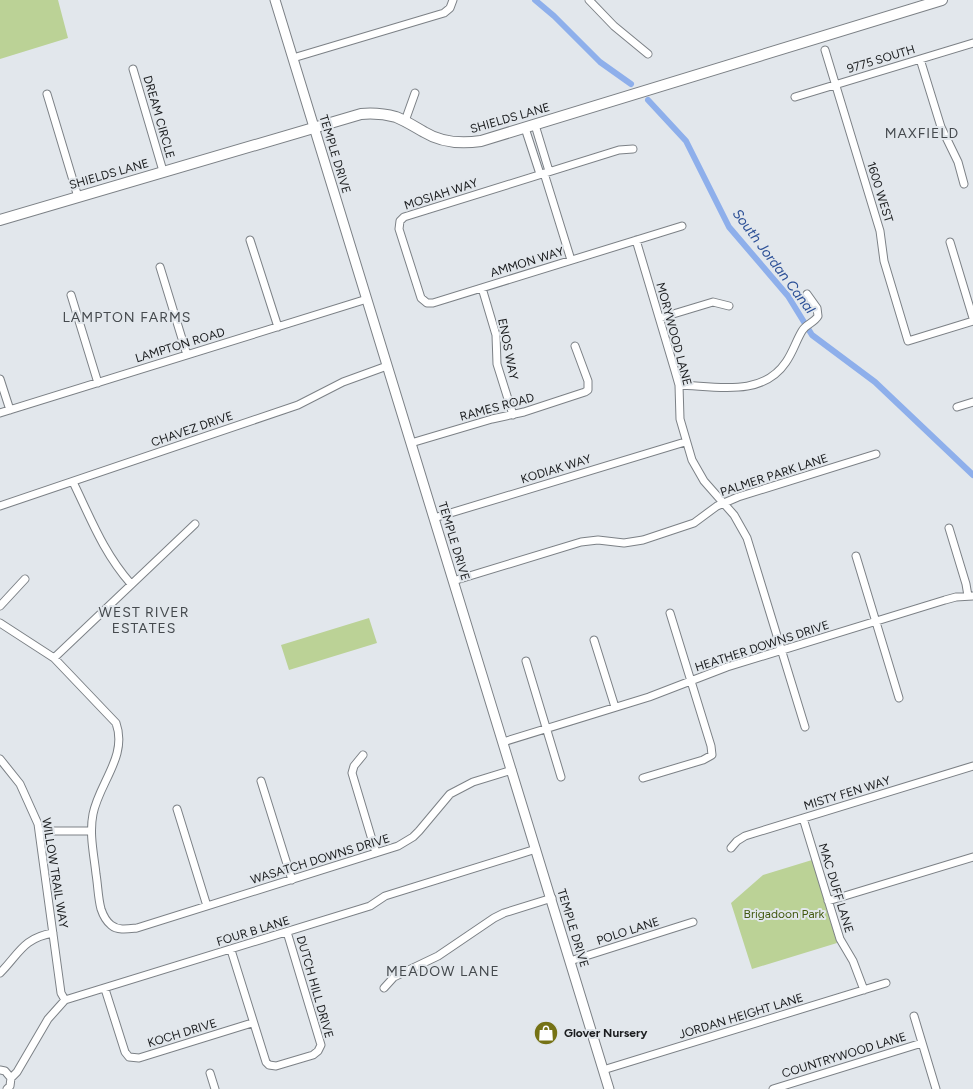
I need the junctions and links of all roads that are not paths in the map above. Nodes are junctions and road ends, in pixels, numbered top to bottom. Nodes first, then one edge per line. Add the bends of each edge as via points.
1 (275, 0) edge
2 (452, 0) edge
3 (589, 0) edge
4 (942, 0) edge
5 (973, 43) edge
6 (824, 50) dead end
7 (648, 54) dead end
8 (293, 58) junction
9 (920, 59) junction
10 (133, 69) dead end
11 (835, 85) junction
12 (415, 93) dead end
13 (47, 94) dead end
14 (795, 97) dead end
15 (404, 121) junction
16 (530, 126) junction
17 (314, 127) junction
18 (633, 149) dead end
19 (164, 171) junction
20 (544, 173) junction
21 (964, 184) dead end
22 (78, 197) junction
23 (0, 220) edge
24 (682, 226) dead end
25 (250, 240) dead end
26 (636, 240) junction
27 (950, 242) dead end
28 (571, 260) junction
29 (160, 267) dead end
30 (482, 288) junction
31 (807, 294) dead end
32 (71, 295) dead end
33 (367, 299) junction
34 (425, 302) joint
35 (729, 306) dead end
36 (660, 318) junction
37 (973, 319) edge
38 (278, 327) junction
39 (575, 346) dead end
40 (187, 355) junction
41 (387, 366) junction
42 (0, 379) edge
43 (98, 383) junction
44 (679, 385) junction
45 (973, 402) edge
46 (957, 407) dead end
47 (10, 410) junction
48 (0, 413) edge
49 (513, 414) junction
50 (685, 442) junction
51 (411, 443) junction
52 (876, 454) dead end
53 (73, 482) junction
54 (724, 502) junction
55 (0, 506) edge
56 (434, 518) junction
57 (195, 524) dead end
58 (949, 528) dead end
59 (856, 556) dead end
60 (25, 579) dead end
61 (454, 581) junction
62 (131, 584) junction
63 (970, 596) edge
64 (0, 606) edge
65 (670, 612) dead end
66 (876, 621) junction
67 (0, 622) edge
68 (594, 640) dead end
69 (781, 650) junction
70 (54, 658) junction
71 (526, 661) dead end
72 (691, 681) junction
73 (899, 698) dead end
74 (615, 707) junction
75 (805, 727) dead end
76 (546, 728) junction
77 (503, 742) junction
78 (363, 755) dead end
79 (0, 759) edge
80 (973, 766) edge
81 (512, 770) junction
82 (561, 777) dead end
83 (643, 778) dead end
84 (261, 782) dead end
85 (177, 808) dead end
86 (803, 818) junction
87 (39, 831) junction
88 (91, 831) junction
89 (731, 848) dead end
90 (536, 849) junction
91 (376, 853) junction
92 (973, 856) edge
93 (292, 880) junction
94 (552, 898) junction
95 (828, 901) junction
96 (207, 906) junction
97 (693, 922) dead end
98 (287, 932) junction
99 (53, 934) junction
100 (231, 950) junction
101 (570, 961) junction
102 (0, 973) edge
103 (886, 983) dead end
104 (384, 988) dead end
105 (105, 989) junction
106 (864, 990) junction
107 (65, 1000) junction
108 (914, 1016) dead end
109 (252, 1023) junction
110 (922, 1043) junction
111 (0, 1070) edge
112 (603, 1070) junction
113 (210, 1073) dead end
114 (10, 1078) junction
115 (7, 1089) edge
116 (215, 1089) edge
117 (609, 1089) edge
118 (773, 1089) edge
119 (936, 1089) edge

1 - 8 street, TEMPLE DRIVE
2 - 8 street via 450,8 444,12
3 - 7 street
4 - 16 main road, SHIELDS LANE
5 - 9 street, 9775 SOUTH
6 - 11 street, 1600 WEST
8 - 17 street, TEMPLE DRIVE
9 - 11 street, 9775 SOUTH
9 - 21 street
10 - 19 street, DREAM CIRCLE
11 - 14 street, 9775 SOUTH
11 - 37 street, 1600 WEST via 880,231 884,261 908,341
12 - 15 street
13 - 22 street
15 - 16 main road, SHIELDS LANE via 430,136 458,143 481,141
15 - 17 main road, SHIELDS LANE via 382,114 361,114
16 - 20 street
17 - 19 main road, SHIELDS LANE
17 - 33 street, TEMPLE DRIVE
18 - 20 street via 619,150
19 - 22 main road, SHIELDS LANE
20 - 28 street
20 - 34 street, MOSIAH WAY via 402,218 399,230 420,296
22 - 23 main road, SHIELDS LANE
24 - 26 street, AMMON WAY
25 - 38 street
26 - 28 street, AMMON WAY
26 - 36 street, MORYWOOD LANE
27 - 37 street
28 - 30 street, AMMON WAY
29 - 40 street
30 - 34 street, AMMON WAY via 433,303
30 - 49 street, ENOS WAY via 496,335 497,364
31 - 44 street via 819,312 816,319 806,326 780,370 756,385 738,388
32 - 43 street
33 - 38 street, LAMPTON ROAD
33 - 41 street, TEMPLE DRIVE
35 - 36 street via 713,302
36 - 44 street, MORYWOOD LANE
38 - 40 street, LAMPTON ROAD
39 - 49 street, RAMES ROAD via 588,381 588,390
40 - 43 street, LAMPTON ROAD
41 - 51 street, TEMPLE DRIVE
41 - 53 street, CHAVEZ DRIVE via 343,382 298,405
42 - 47 street
43 - 47 street, LAMPTON ROAD
44 - 50 street, MORYWOOD LANE via 680,419
45 - 46 street
47 - 48 street, LAMPTON ROAD
49 - 51 street, RAMES ROAD
50 - 54 street, MORYWOOD LANE via 697,471
50 - 56 street, KODIAK WAY
51 - 56 street, TEMPLE DRIVE
52 - 54 street, PALMER PARK LANE
53 - 55 street, CHAVEZ DRIVE
53 - 62 street via 105,549
54 - 61 street, PALMER PARK LANE via 694,524 642,540 581,542
54 - 69 street, MORYWOOD LANE via 747,538
56 - 61 street, TEMPLE DRIVE
57 - 62 street
58 - 63 street
59 - 66 street
60 - 64 street
61 - 77 street, TEMPLE DRIVE
62 - 70 street
63 - 66 street, HEATHER DOWNS DRIVE via 945,600
65 - 72 street
66 - 69 street, HEATHER DOWNS DRIVE
66 - 73 street
67 - 70 street
68 - 74 street
69 - 72 street, HEATHER DOWNS DRIVE
69 - 75 street, MORYWOOD LANE
70 - 88 street via 112,717 117,727 117,754 97,797
71 - 76 street
72 - 74 street, HEATHER DOWNS DRIVE
72 - 83 street via 712,755
74 - 76 street, HEATHER DOWNS DRIVE
76 - 77 street, HEATHER DOWNS DRIVE
76 - 82 street
77 - 81 street, TEMPLE DRIVE
78 - 91 street via 352,773
79 - 87 street, WILLOW TRAIL WAY via 20,784
80 - 86 street, MISTY FEN WAY
81 - 90 street, TEMPLE DRIVE
81 - 91 street, WASATCH DOWNS DRIVE via 457,790 444,800 413,837
84 - 93 street
85 - 96 street
86 - 89 street, MISTY FEN WAY via 745,836
86 - 95 street, MAC DUFF LANE
87 - 88 street
87 - 99 street, WILLOW TRAIL WAY
88 - 96 street, WASATCH DOWNS DRIVE via 101,908 113,927 137,928
90 - 94 street, TEMPLE DRIVE
90 - 98 street, FOUR B LANE via 385,896 370,906
91 - 93 street, WASATCH DOWNS DRIVE
92 - 95 street
93 - 96 street, WASATCH DOWNS DRIVE
94 - 101 street, TEMPLE DRIVE
94 - 104 street via 494,918 444,952 391,980
95 - 106 street, MAC DUFF LANE via 840,939
97 - 101 street, POLO LANE
98 - 100 street, FOUR B LANE
98 - 109 street, DUTCH HILL DRIVE via 320,1049 313,1055 269,1065 263,1058
99 - 102 street via 39,936 23,946
99 - 107 street, WILLOW TRAIL WAY
100 - 105 street, FOUR B LANE
100 - 109 street
101 - 112 street, TEMPLE DRIVE
103 - 106 street, JORDAN HEIGHT LANE
105 - 107 street, FOUR B LANE
105 - 109 street, KOCH DRIVE via 124,1050 132,1058
106 - 112 street, JORDAN HEIGHT LANE
107 - 114 street via 48,1019 17,1072
108 - 110 street
110 - 118 street, COUNTRYWOOD LANE
110 - 119 street
111 - 114 street via 6,1071
112 - 117 street, TEMPLE DRIVE
113 - 116 street
114 - 115 street

